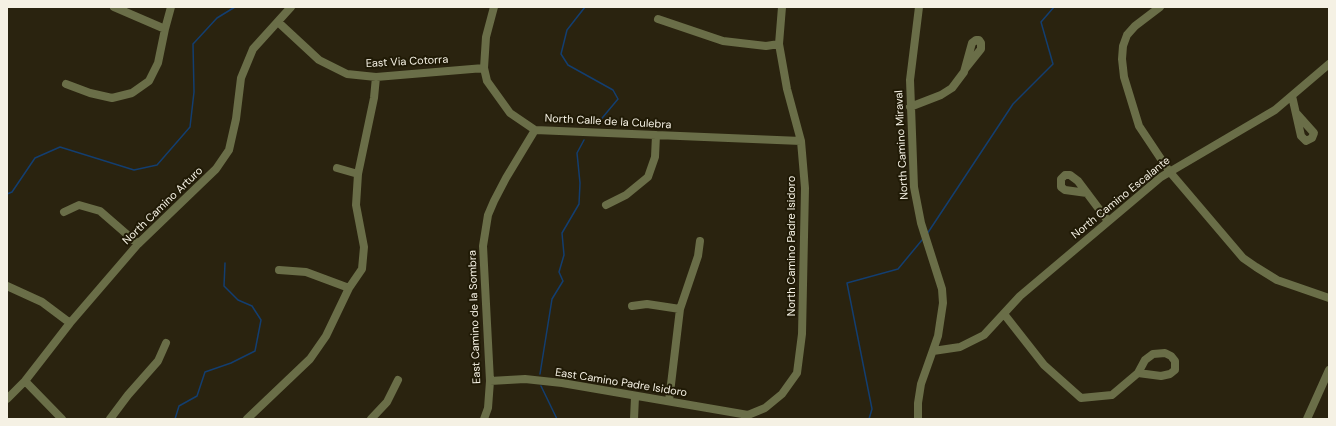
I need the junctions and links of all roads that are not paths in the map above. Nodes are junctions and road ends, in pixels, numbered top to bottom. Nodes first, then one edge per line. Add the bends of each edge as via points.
1 (114, 7) edge
2 (172, 7) edge
3 (291, 7) edge
4 (494, 7) edge
5 (782, 7) edge
6 (919, 7) edge
7 (1160, 7) edge
8 (658, 19) dead end
9 (278, 22) junction
10 (165, 29) junction
11 (779, 44) junction
12 (1329, 64) edge
13 (484, 68) junction
14 (965, 69) dead end
15 (376, 77) junction
16 (66, 84) dead end
17 (1292, 96) junction
18 (910, 106) junction
19 (1297, 114) dead end
20 (535, 130) junction
21 (656, 135) junction
22 (801, 141) junction
23 (337, 168) dead end
24 (1169, 171) junction
25 (358, 174) junction
26 (1087, 193) dead end
27 (606, 205) dead end
28 (64, 212) dead end
29 (1108, 221) junction
30 (700, 241) dead end
31 (138, 244) junction
32 (279, 270) dead end
33 (7, 286) edge
34 (349, 288) junction
35 (1329, 298) edge
36 (632, 306) dead end
37 (680, 309) junction
38 (1004, 314) junction
39 (70, 323) junction
40 (166, 343) dead end
41 (933, 351) junction
42 (1329, 370) edge
43 (1138, 373) dead end
44 (398, 380) dead end
45 (26, 381) junction
46 (490, 381) junction
47 (635, 397) junction
48 (7, 399) edge
49 (669, 402) junction
50 (748, 417) edge
51 (62, 419) edge
52 (110, 419) edge
53 (247, 419) edge
54 (371, 419) edge
55 (484, 419) edge
56 (634, 419) edge
57 (918, 419) edge
58 (1307, 419) edge

1 - 10 street
2 - 10 street
3 - 9 street, North Camino Arturo
4 - 13 street, North Calle de la Culebra via 486,37
5 - 11 street, North Camino Padre Isidoro
6 - 18 street, North Camino Miraval via 911,66
7 - 24 street via 1127,35 1123,46 1122,64 1136,122
8 - 11 street via 723,42 766,46
9 - 15 street, East Via Cotorra via 319,60 347,74
9 - 31 street, North Camino Arturo via 253,49 241,78 229,150 216,170
10 - 16 street via 158,63 149,81 132,93 112,98
11 - 22 street, North Camino Padre Isidoro via 787,89
12 - 17 street, North Camino Escalante
13 - 15 street, East Via Cotorra
13 - 20 street, North Calle de la Culebra via 488,81 510,113
14 - 18 street via 948,91
15 - 25 street
17 - 19 street
17 - 24 street, North Camino Escalante via 1268,114
18 - 41 street, North Camino Miraval via 915,199 943,296 941,322
20 - 21 street, North Calle de la Culebra
20 - 46 street, East Camino de la Sombra via 506,178 488,215 483,246
21 - 22 street, North Calle de la Culebra
21 - 27 street via 655,157 648,177 626,195
22 - 50 street, North Camino Padre Isidoro via 805,188 802,334 797,373 782,394 765,408
23 - 25 street
24 - 29 street, North Camino Escalante
24 - 35 street via 1249,262 1276,280
25 - 34 street via 356,205 364,247 362,269
26 - 29 street
28 - 31 street via 79,205 100,211
29 - 38 street, North Camino Escalante via 1020,296
30 - 37 street via 698,256
31 - 39 street, North Camino Arturo
32 - 34 street via 306,272
33 - 39 street via 42,302
34 - 53 street via 326,336 310,359
36 - 37 street via 647,304
37 - 49 street
38 - 41 street, North Camino Escalante via 978,339 953,349
38 - 43 street via 1044,365 1081,398 1112,395
39 - 45 street, North Camino Arturo
40 - 52 street via 158,361
41 - 57 street, North Camino Miraval via 921,384
42 - 58 street
44 - 54 street via 387,402
45 - 48 street, North Camino Arturo
45 - 51 street
46 - 47 street, East Camino Padre Isidoro via 525,379 562,383
46 - 55 street, East Camino de la Sombra via 488,408
47 - 49 street, East Camino Padre Isidoro
47 - 56 street
49 - 50 street, East Camino Padre Isidoro

